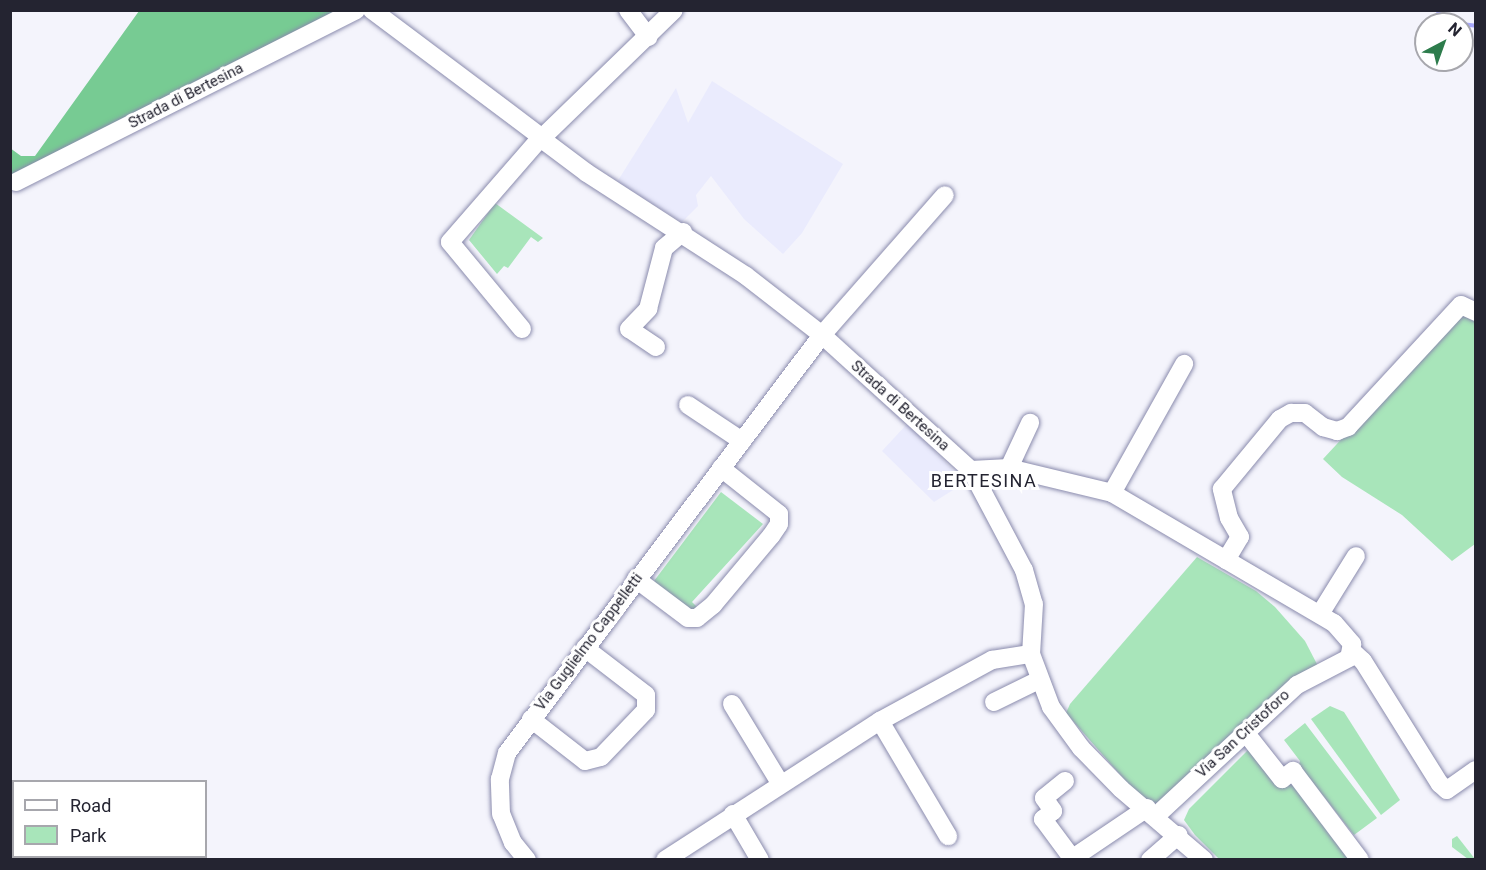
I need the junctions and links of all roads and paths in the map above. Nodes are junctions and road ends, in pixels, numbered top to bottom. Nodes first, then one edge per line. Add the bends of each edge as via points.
1 (356, 10) edge
2 (372, 10) edge
3 (628, 10) edge
4 (674, 10) edge
5 (648, 37) junction
6 (542, 138) junction
7 (16, 182) dead end
8 (945, 195) dead end
9 (683, 232) junction
10 (1476, 312) edge
11 (522, 329) dead end
12 (822, 335) junction
13 (656, 347) dead end
14 (1184, 364) dead end
15 (688, 405) dead end
16 (1030, 423) dead end
17 (742, 441) junction
18 (721, 468) junction
19 (1010, 468) junction
20 (971, 470) junction
21 (1112, 493) junction
22 (1356, 556) dead end
23 (1226, 560) junction
24 (636, 579) junction
25 (1320, 614) junction
26 (585, 648) junction
27 (1351, 650) junction
28 (1031, 654) junction
29 (1039, 680) junction
30 (994, 702) dead end
31 (732, 704) dead end
32 (531, 718) junction
33 (880, 721) junction
34 (1245, 732) junction
35 (1476, 770) edge
36 (1065, 781) dead end
37 (780, 783) junction
38 (1152, 812) junction
39 (733, 814) junction
40 (1179, 835) junction
41 (948, 836) dead end
42 (1071, 859) edge
43 (526, 860) edge
44 (665, 860) edge
45 (760, 860) edge
46 (1150, 860) edge
47 (1204, 860) edge
48 (1360, 860) edge

1 - 7 street, Strada di Bertesina
2 - 6 street, Strada di Bertesina
3 - 5 street
4 - 5 street
5 - 6 street
6 - 9 street, Strada di Bertesina via 587,174
6 - 11 street via 450,242
8 - 12 street
9 - 12 street, Strada di Bertesina
9 - 13 street via 664,248 648,309 629,329
10 - 23 street via 1461,305 1348,427 1337,431 1323,427 1305,413 1291,413 1280,419 1222,489 1228,518 1240,537
12 - 17 street, Via Guglielmo Cappelletti
12 - 20 street, Strada di Bertesina
14 - 21 street
15 - 17 street
16 - 19 street
17 - 18 street, Via Guglielmo Cappelletti
18 - 24 street, Via Guglielmo Cappelletti
18 - 24 street via 778,514 779,524 771,536 713,605 697,618 688,618
19 - 20 street
19 - 21 street
20 - 28 street, Strada di Bertesina via 1024,570 1034,604
21 - 23 street
22 - 25 street
23 - 25 street
24 - 26 street, Via Guglielmo Cappelletti
25 - 27 street via 1344,631 1352,644
26 - 32 street, Via Guglielmo Cappelletti
26 - 32 street via 646,695 646,710 601,757 585,761
27 - 34 street, Via San Cristoforo via 1340,666 1297,685
27 - 35 street via 1363,661 1440,784 1447,790
28 - 29 street, Strada di Bertesina
28 - 33 street via 992,660
29 - 30 street
29 - 38 street, Strada di Bertesina via 1051,707 1081,748
31 - 37 street
32 - 43 street, Via Guglielmo Cappelletti via 507,753 500,779 501,814 513,843
33 - 37 street
33 - 41 street
34 - 38 street, Via San Cristoforo
34 - 48 street via 1282,779 1293,771
36 - 42 street via 1044,798 1053,811 1043,819
37 - 39 street
38 - 40 street, Strada di Bertesina
38 - 42 street
39 - 44 street
39 - 45 street
40 - 46 street
40 - 47 street, Strada di Bertesina

